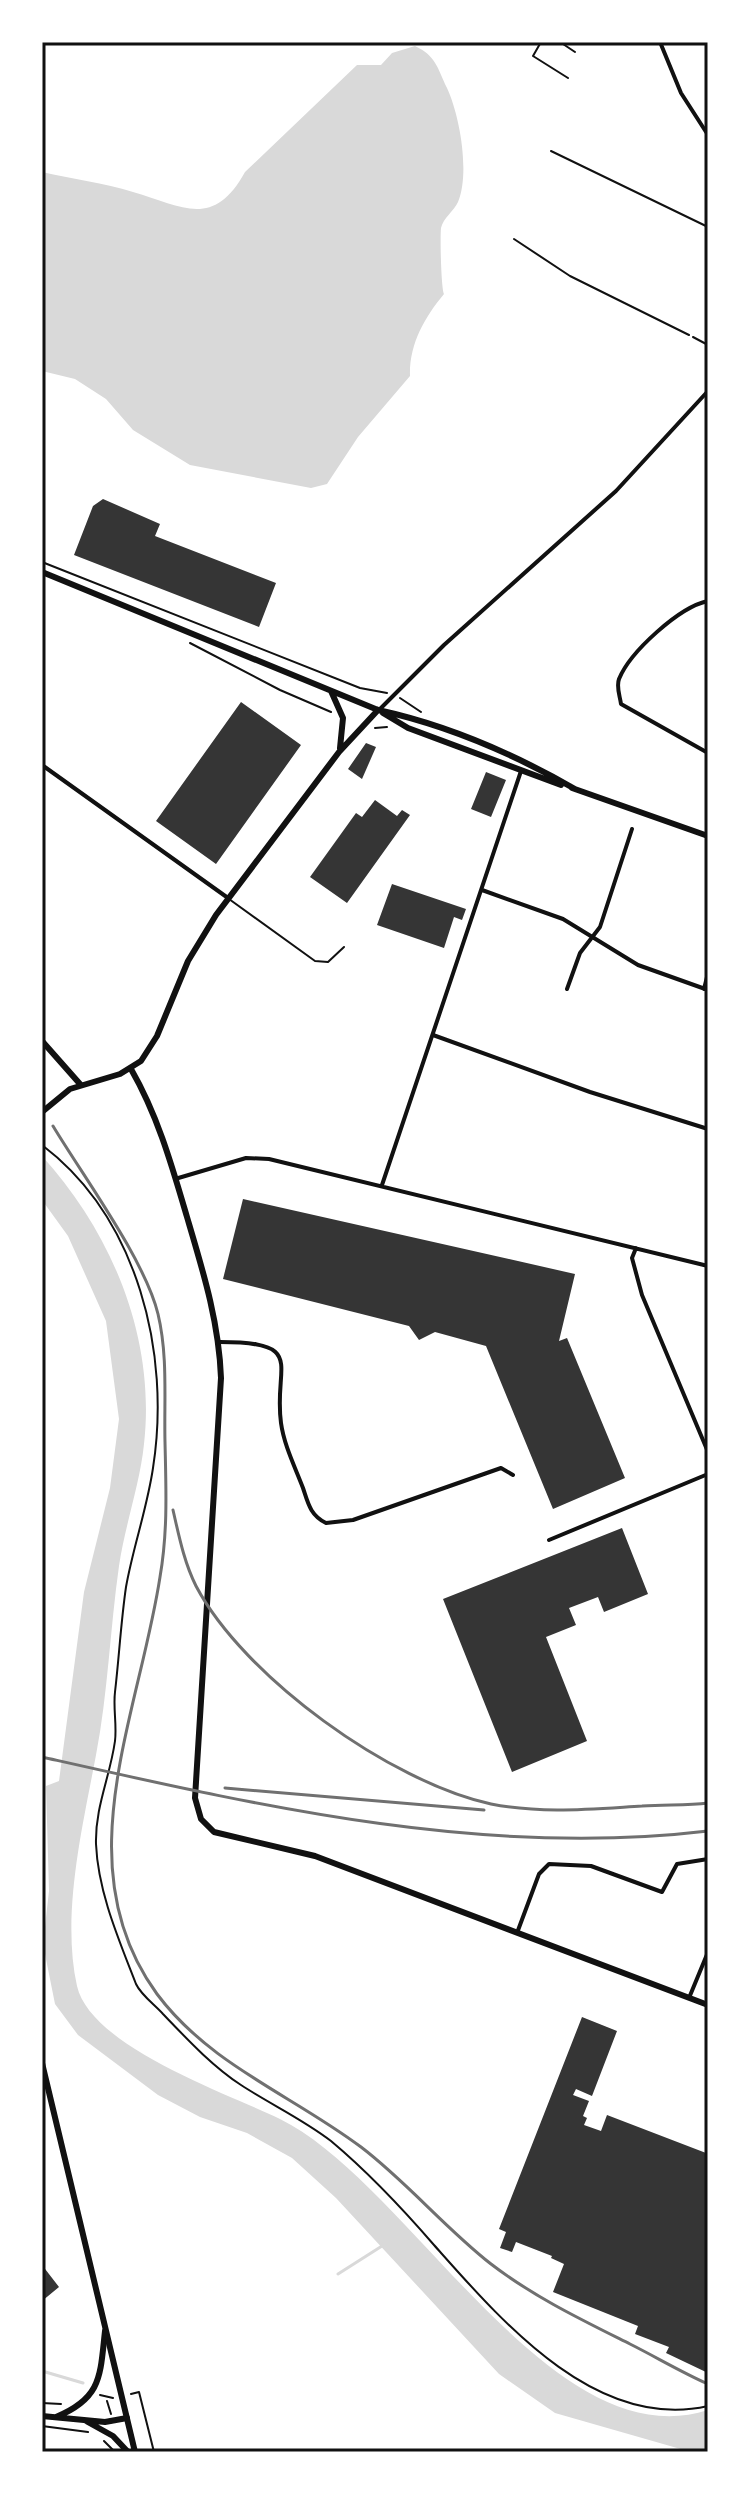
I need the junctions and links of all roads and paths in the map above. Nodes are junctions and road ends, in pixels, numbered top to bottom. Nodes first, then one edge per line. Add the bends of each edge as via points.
1 (541, 42) edge
2 (560, 42) edge
3 (660, 42) edge
4 (575, 52) dead end
5 (568, 78) dead end
6 (708, 135) edge
7 (551, 151) dead end
8 (708, 227) edge
9 (514, 239) dead end
10 (693, 337) joint
11 (708, 345) edge
12 (708, 391) edge
13 (42, 562) edge
14 (42, 572) edge
15 (708, 601) edge
16 (182, 639) dead end
17 (360, 688) dead end
18 (331, 691) junction
19 (378, 710) junction
20 (333, 713) dead end
21 (365, 724) junction
22 (395, 728) dead end
23 (339, 752) junction
24 (708, 753) edge
25 (42, 765) edge
26 (521, 771) junction
27 (575, 789) junction
28 (632, 829) dead end
29 (708, 836) edge
30 (482, 890) junction
31 (228, 898) junction
32 (592, 936) junction
33 (344, 947) dead end
34 (708, 973) edge
35 (567, 989) dead end
36 (706, 989) edge
37 (433, 1035) junction
38 (42, 1041) edge
39 (131, 1069) junction
40 (80, 1084) junction
41 (42, 1112) edge
42 (708, 1129) edge
43 (42, 1145) edge
44 (175, 1179) junction
45 (382, 1185) junction
46 (636, 1248) junction
47 (708, 1266) edge
48 (220, 1342) junction
49 (708, 1452) edge
50 (708, 1474) edge
51 (513, 1475) dead end
52 (549, 1540) dead end
53 (708, 1859) edge
54 (517, 1933) junction
55 (708, 1952) edge
56 (689, 1998) junction
57 (708, 2005) edge
58 (42, 2063) edge
59 (105, 2331) junction
60 (139, 2392) dead end
61 (42, 2403) edge
62 (65, 2404) dead end
63 (708, 2406) edge
64 (42, 2416) edge
65 (56, 2417) junction
66 (127, 2418) junction
67 (83, 2420) junction
68 (42, 2426) edge
69 (90, 2432) dead end
70 (98, 2436) dead end
71 (115, 2452) edge
72 (128, 2452) edge
73 (135, 2452) edge
74 (154, 2452) edge

1 - 5 lane via 533,56
2 - 4 lane
3 - 6 street via 681,93
7 - 8 path
9 - 10 path via 570,276
10 - 11 lane
12 - 19 street via 616,491
13 - 17 path
14 - 18 main road
15 - 24 street via 664,627 629,662 618,687 621,704
16 - 20 path
18 - 19 main road
18 - 23 main road via 343,718
19 - 21 main road
19 - 26 main road via 408,728
19 - 27 main road via 526,761
21 - 22 path
21 - 23 main road
23 - 31 main road
25 - 31 street
26 - 27 main road
26 - 30 street
27 - 29 main road
28 - 32 street via 600,927
30 - 32 street via 544,910
30 - 37 street
31 - 33 lane via 315,961 328,962
31 - 39 main road via 188,961 150,1049
32 - 35 street
32 - 36 street via 638,965
34 - 36 street
37 - 42 street
37 - 45 street
38 - 40 main road
39 - 40 main road
39 - 44 main road via 158,1121
40 - 41 main road
43 - 63 path via 76,1174 113,1231 140,1287 153,1350 153,1467 126,1587 114,1695 115,1736 96,1822 100,1886 138,1989 236,2082 329,2140 396,2202 511,2329 553,2363 581,2381 643,2405 678,2410
44 - 45 street via 259,1158
44 - 48 main road
45 - 46 street
46 - 47 street
46 - 49 street via 632,1258 642,1295
48 - 51 street via 260,1344 278,1357 284,1375 282,1430 317,1519 345,1522 501,1468
48 - 54 main road via 195,1798 201,1819 214,1832 315,1856
50 - 52 street
53 - 54 street via 677,1864 662,1892 591,1866 549,1864 539,1874
54 - 56 main road
55 - 56 street
56 - 57 main road
58 - 59 main road
59 - 65 main road via 94,2392
59 - 66 main road
60 - 74 path
61 - 62 path
64 - 65 main road
65 - 67 main road
66 - 67 main road
66 - 73 main road
67 - 72 main road via 113,2436
68 - 69 path
70 - 71 path

